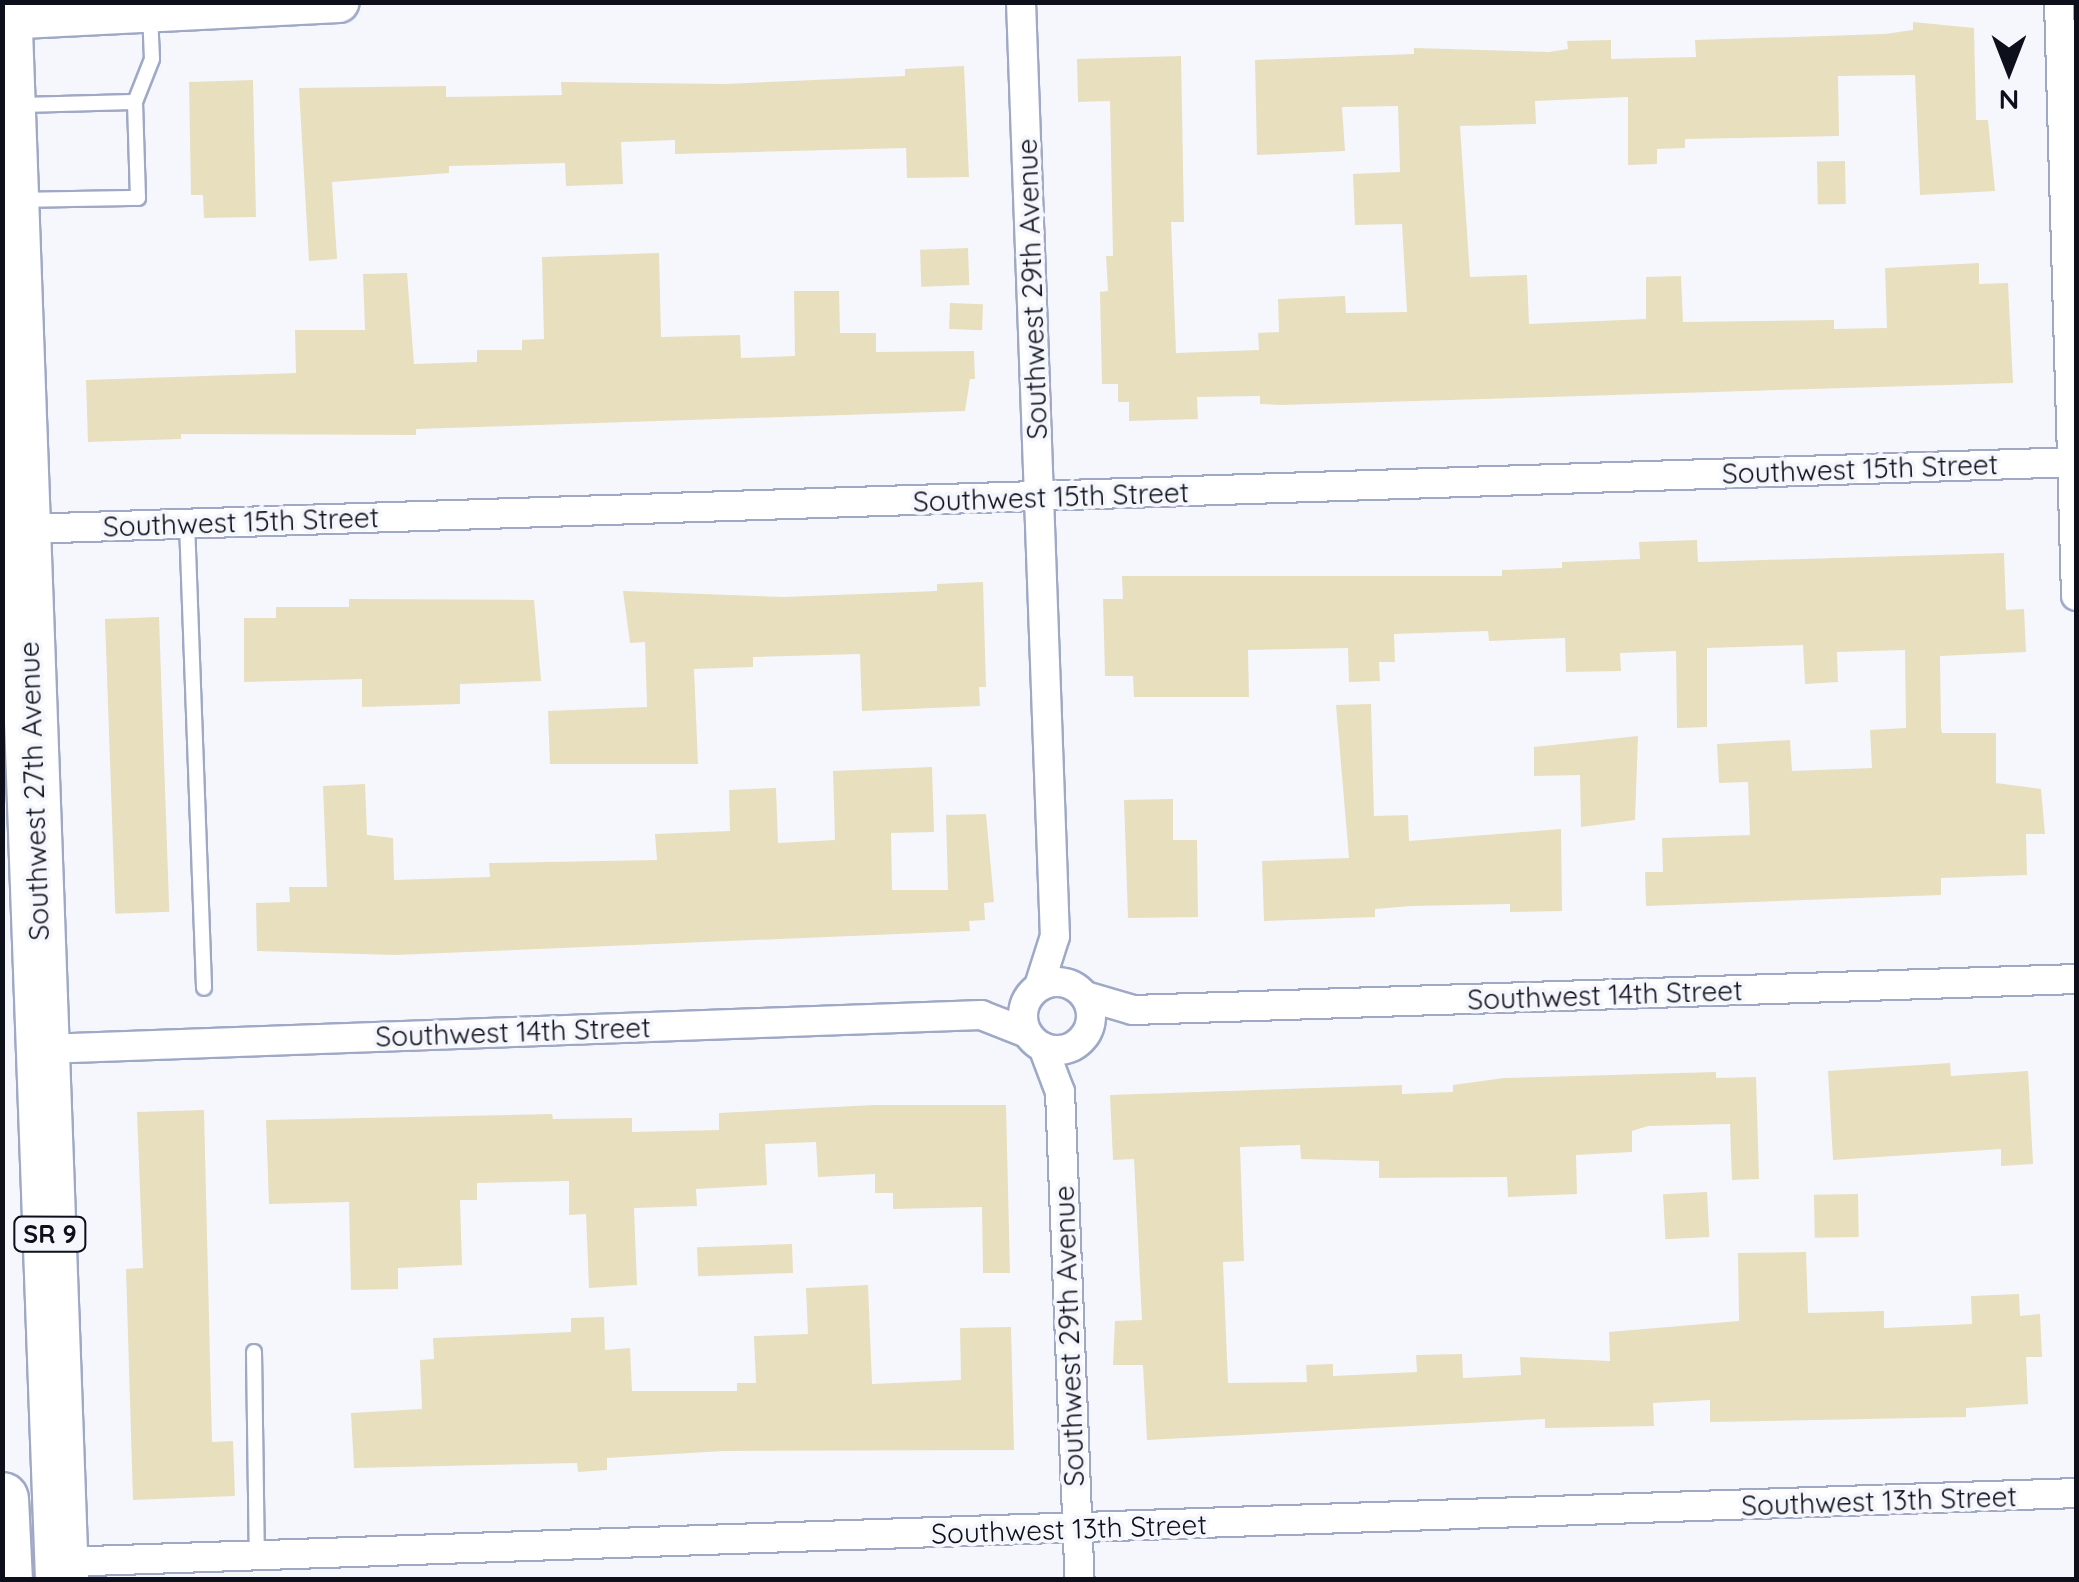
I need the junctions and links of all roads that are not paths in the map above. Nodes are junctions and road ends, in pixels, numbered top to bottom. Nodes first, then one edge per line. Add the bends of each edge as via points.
1 (339, 2) edge
2 (1021, 2) edge
3 (2059, 2) edge
4 (261, 4) edge
5 (126, 7) edge
6 (4, 13) edge
7 (135, 102) junction
8 (9, 106) junction
9 (14, 200) junction
10 (2074, 462) edge
11 (1040, 497) junction
12 (187, 523) junction
13 (24, 529) junction
14 (2076, 596) edge
15 (1054, 936) junction
16 (2076, 978) edge
17 (204, 988) dead end
18 (1078, 990) junction
19 (1034, 992) junction
20 (1133, 1010) junction
21 (981, 1015) junction
22 (2, 1018) edge
23 (1080, 1039) junction
24 (1035, 1040) junction
25 (23, 1054) edge
26 (1060, 1092) junction
27 (254, 1352) dead end
28 (2076, 1492) edge
29 (2, 1500) edge
30 (1077, 1529) junction
31 (257, 1557) junction
32 (62, 1571) edge
33 (4, 1574) edge
34 (1080, 1580) edge

1 - 4 street
2 - 11 street, Southwest 29th Avenue
3 - 10 street
4 - 5 street
5 - 6 street
5 - 7 lane via 152,59
6 - 8 highway, Southwest 27th Avenue
7 - 8 lane
7 - 9 lane via 138,198
8 - 9 highway, Southwest 27th Avenue
9 - 13 highway, Southwest 27th Avenue
10 - 11 street, Southwest 15th Street
10 - 14 street
11 - 12 street, Southwest 15th Street
11 - 15 street, Southwest 29th Avenue
12 - 13 street, Southwest 15th Street
12 - 17 lane
13 - 25 highway, Southwest 27th Avenue
15 - 18 street, Southwest 29th Avenue
15 - 19 street, Southwest 29th Avenue
16 - 20 street, Southwest 14th Street
18 - 19 street, Southwest 14th Street
18 - 20 street, Southwest 14th Street
18 - 23 street, Southwest 29th Avenue
19 - 21 street, Southwest 14th Street
19 - 24 street, Southwest 29th Avenue
20 - 23 street, Southwest 14th Street
21 - 24 street, Southwest 14th Street
21 - 25 street, Southwest 14th Street
22 - 25 highway
23 - 24 street
23 - 26 street, Southwest 29th Avenue
24 - 26 street, Southwest 29th Avenue
25 - 32 highway, SR 9 via 46,1112
26 - 30 street, Southwest 29th Avenue
27 - 31 lane
28 - 30 street, Southwest 13th Street
29 - 33 highway
30 - 31 street, Southwest 13th Street
30 - 34 street, Southwest 29th Avenue
31 - 32 street, Southwest 13th Street

